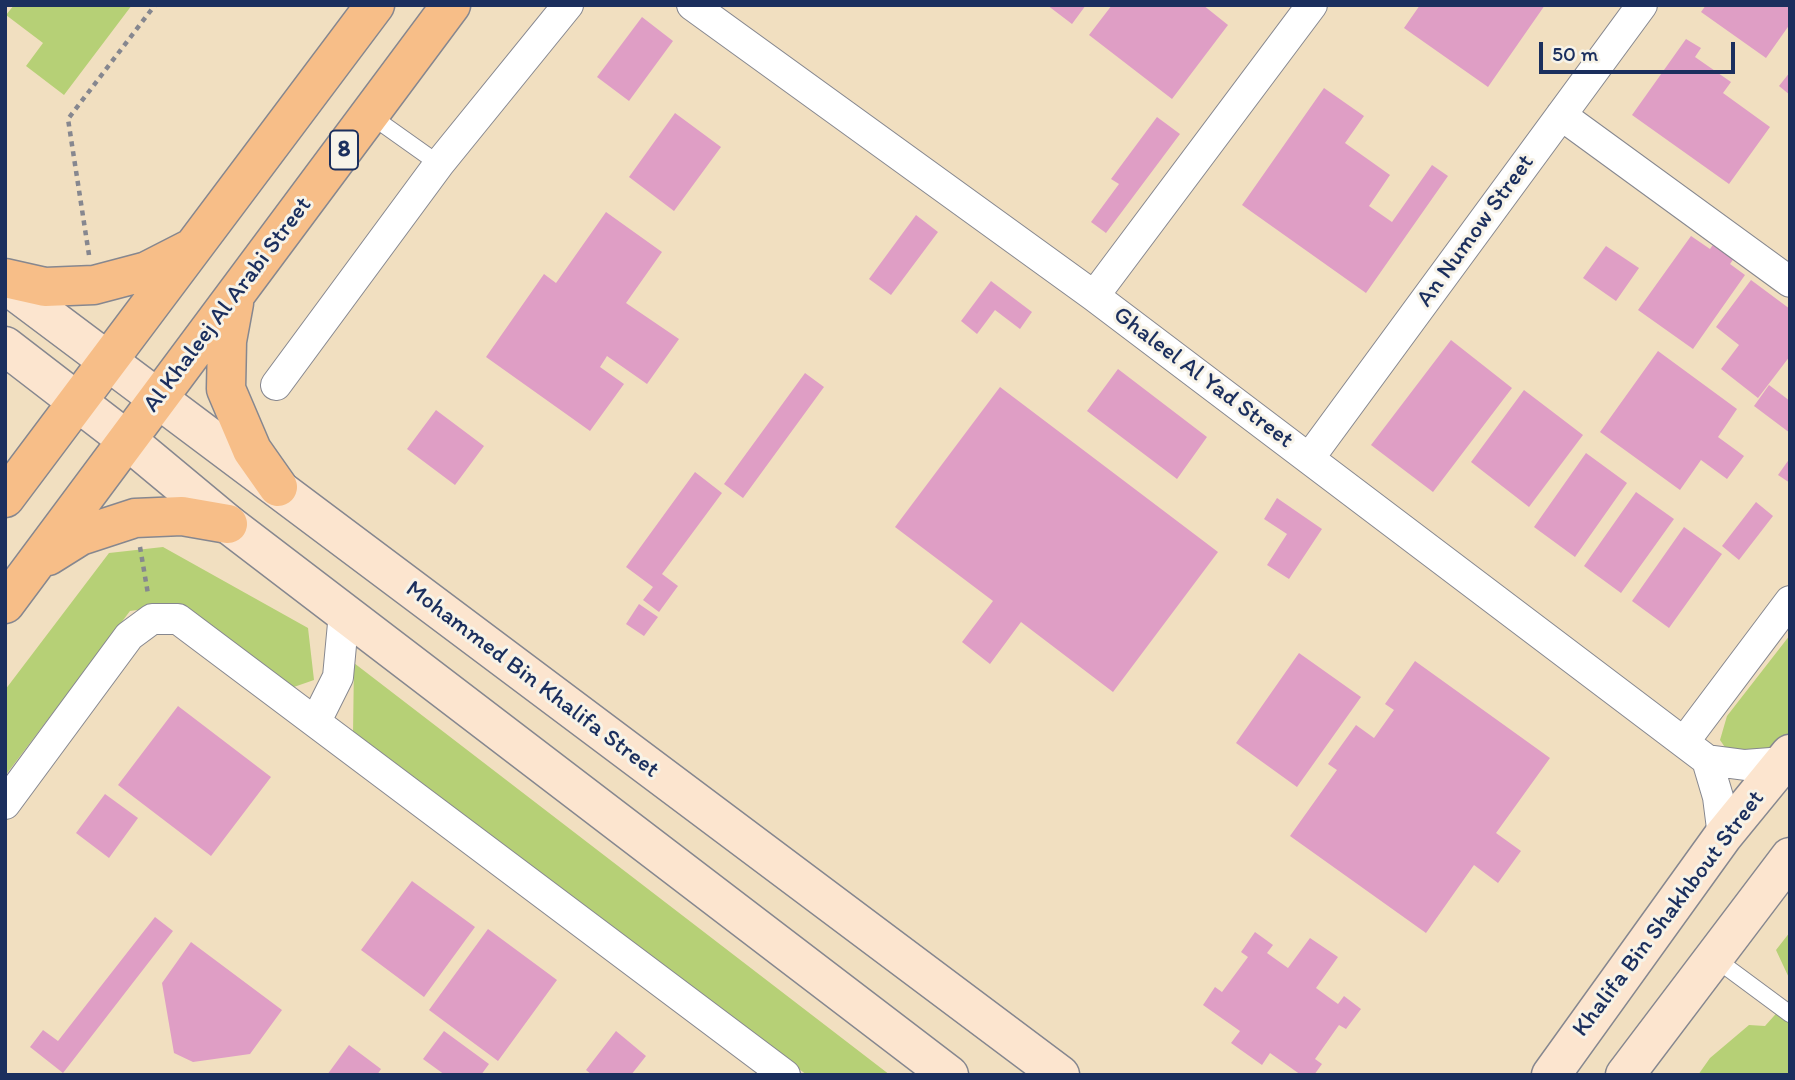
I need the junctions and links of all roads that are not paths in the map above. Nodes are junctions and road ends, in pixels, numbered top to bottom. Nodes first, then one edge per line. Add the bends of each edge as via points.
1 (375, 5) edge
2 (451, 5) edge
3 (568, 5) edge
4 (692, 5) edge
5 (1312, 5) edge
6 (1642, 5) edge
7 (1561, 114) junction
8 (370, 115) junction
9 (439, 164) junction
10 (195, 247) junction
11 (5, 281) edge
12 (1790, 282) edge
13 (236, 294) junction
14 (1094, 296) junction
15 (5, 346) edge
16 (109, 363) junction
17 (276, 385) dead end
18 (159, 398) junction
19 (78, 402) junction
20 (127, 440) junction
21 (1310, 457) junction
22 (278, 487) junction
23 (5, 498) edge
24 (228, 524) junction
25 (32, 568) junction
26 (1790, 601) edge
27 (5, 604) edge
28 (344, 613) junction
29 (316, 721) junction
30 (1695, 751) junction
31 (1787, 758) edge
32 (5, 804) edge
33 (1723, 836) junction
34 (1790, 856) edge
35 (1713, 957) junction
36 (1790, 1014) edge
37 (785, 1075) edge
38 (949, 1075) edge
39 (1060, 1075) edge
40 (1551, 1075) edge
41 (1625, 1075) edge

1 - 10 highway
2 - 8 highway, Al Khaleej Al Arabi Street / 8
3 - 9 street
4 - 14 street, Ghaleel Al Yad Street
5 - 14 street
6 - 7 street, An Numow Street
7 - 12 street
7 - 21 street, An Numow Street
8 - 9 lane
8 - 13 highway, Al Khaleej Al Arabi Street / 8
9 - 17 street
10 - 11 highway via 147,271 94,285 45,287
10 - 16 highway
11 - 16 main road, Mohammed Bin Khalifa Street
13 - 18 highway, Al Khaleej Al Arabi Street / 8
13 - 22 highway via 227,341 226,389 247,441
14 - 21 street, Ghaleel Al Yad Street
15 - 19 main road
16 - 18 main road, Mohammed Bin Khalifa Street
16 - 19 highway
18 - 20 highway, Al Khaleej Al Arabi Street / 8
18 - 22 main road, Mohammed Bin Khalifa Street
19 - 20 main road
19 - 23 highway
20 - 24 main road
20 - 25 highway, Al Khaleej Al Arabi Street / 8
21 - 30 street, Ghaleel Al Yad Street
22 - 39 main road, Mohammed Bin Khalifa Street
24 - 25 highway via 182,516 135,518 80,536
24 - 28 main road
25 - 27 highway, Al Khaleej Al Arabi Street / 8
26 - 30 street
28 - 29 street via 338,677
28 - 38 main road
29 - 32 street via 178,619 152,619 129,636
29 - 37 street
30 - 31 street, Ghaleel Al Yad Street via 1745,765
30 - 33 street via 1718,797
31 - 33 main road, Khalifa Bin Shakhbout Street
33 - 40 main road, Khalifa Bin Shakhbout Street
34 - 35 main road
35 - 36 lane
35 - 41 main road

